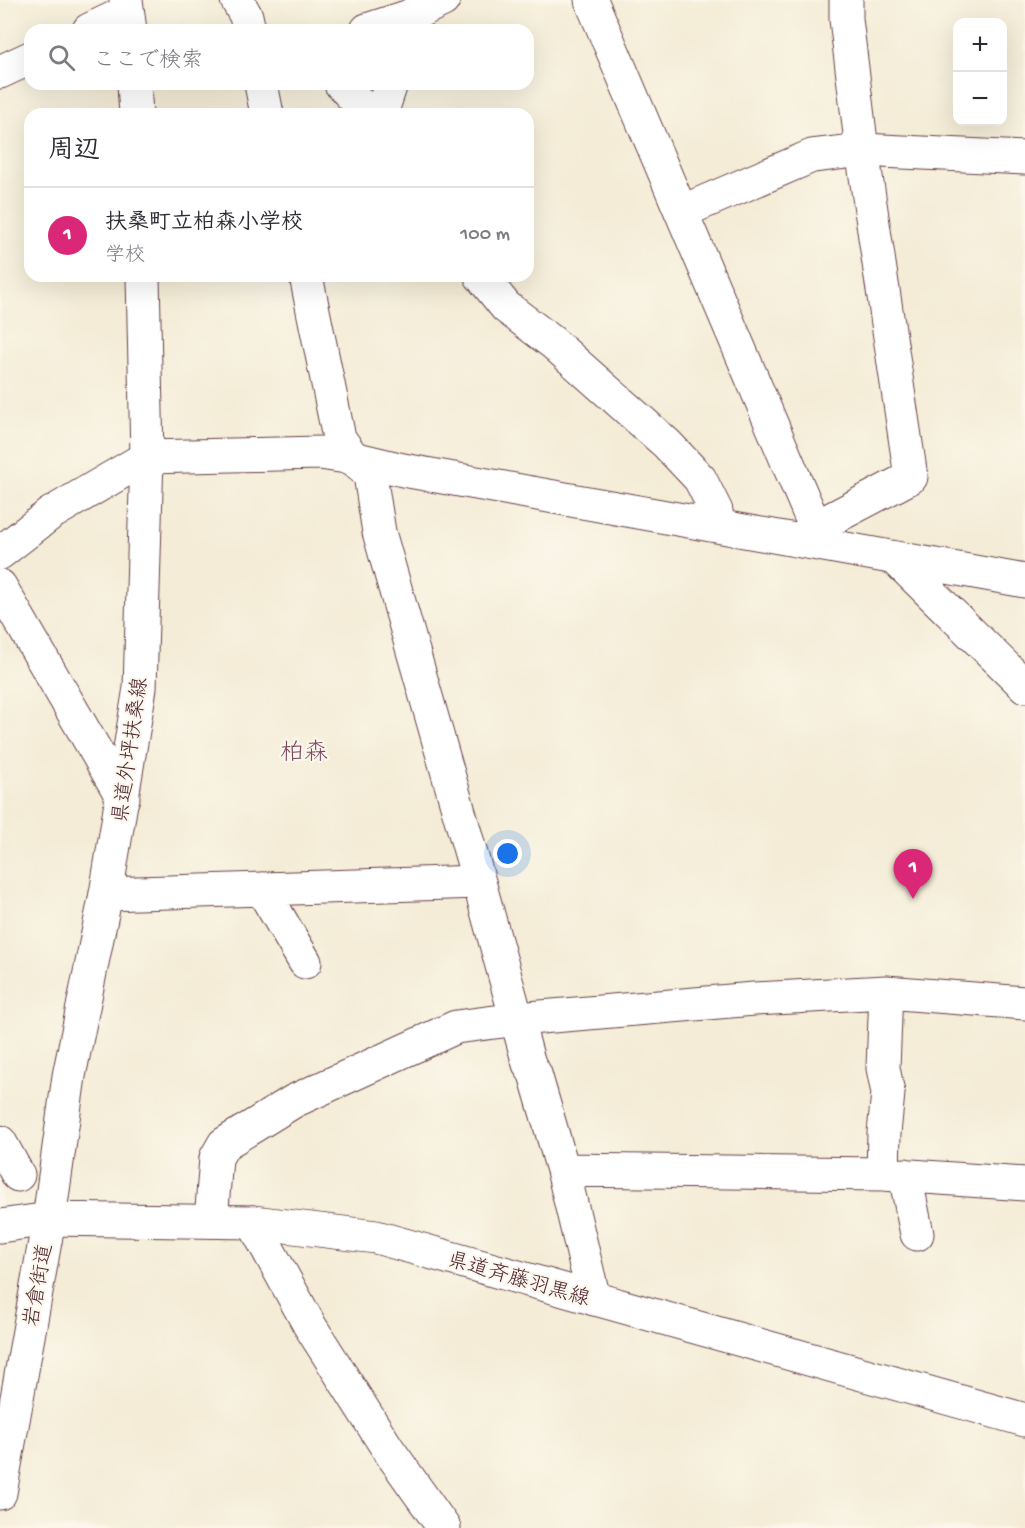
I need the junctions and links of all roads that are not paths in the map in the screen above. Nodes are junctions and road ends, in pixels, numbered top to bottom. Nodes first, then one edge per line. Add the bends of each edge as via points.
1 (443, 0) edge
2 (591, 0) edge
3 (846, 0) edge
4 (128, 14) edge
5 (104, 24) edge
6 (407, 24) edge
7 (24, 61) edge
8 (0, 72) edge
9 (134, 90) edge
10 (262, 90) edge
11 (347, 90) edge
12 (389, 90) edge
13 (136, 108) edge
14 (266, 108) edge
15 (363, 108) edge
16 (383, 108) edge
17 (862, 150) junction
18 (1025, 158) edge
19 (681, 212) junction
20 (143, 282) edge
21 (307, 282) edge
22 (486, 282) edge
23 (147, 457) junction
24 (353, 458) junction
25 (718, 526) junction
26 (819, 535) junction
27 (0, 553) edge
28 (896, 559) junction
29 (1025, 581) edge
30 (0, 586) edge
31 (1025, 686) edge
32 (123, 798) junction
33 (479, 882) junction
34 (262, 889) junction
35 (106, 894) junction
36 (305, 962) dead end
37 (886, 992) junction
38 (1025, 1003) edge
39 (517, 1019) junction
40 (0, 1142) edge
41 (563, 1170) junction
42 (894, 1174) junction
43 (18, 1175) dead end
44 (1025, 1184) edge
45 (49, 1219) junction
46 (211, 1221) junction
47 (253, 1222) junction
48 (0, 1226) edge
49 (917, 1234) dead end
50 (594, 1299) junction
51 (1025, 1420) edge
52 (0, 1493) edge
53 (444, 1528) edge

1 - 6 street
2 - 19 street
3 - 17 street
4 - 5 street
7 - 8 street
9 - 13 street
10 - 14 street
11 - 15 street
12 - 16 street
17 - 18 street
17 - 19 street via 812,156
17 - 26 street via 911,477
19 - 26 street
20 - 23 street, 県道外坪扶桑線
21 - 24 street via 339,438
22 - 25 street via 506,308 552,342 667,444 700,479 716,511
23 - 24 street via 320,453
23 - 27 street via 50,514
23 - 32 street, 県道外坪扶桑線 via 140,688
24 - 25 street
24 - 33 street via 370,475 379,532
25 - 26 street
26 - 28 street
28 - 29 street
28 - 31 street
30 - 32 street
32 - 35 street, 県道外坪扶桑線
33 - 34 street
33 - 39 street
34 - 35 street
34 - 36 street
35 - 45 street, 県道外坪扶桑線 via 69,1076
37 - 38 street
37 - 39 street
37 - 42 street via 883,1068 888,1093 884,1134
39 - 41 street
39 - 46 street via 456,1027 294,1101 224,1144 216,1158
40 - 43 street
41 - 42 street
41 - 50 street
42 - 44 street
42 - 49 street
45 - 46 street, 県道斉藤羽黒線
45 - 48 street, 県道斉藤羽黒線
45 - 52 street, 岩倉街道
46 - 47 street, 県道斉藤羽黒線
47 - 50 street, 県道斉藤羽黒線 via 376,1238
47 - 53 street via 310,1326
50 - 51 street, 県道斉藤羽黒線

